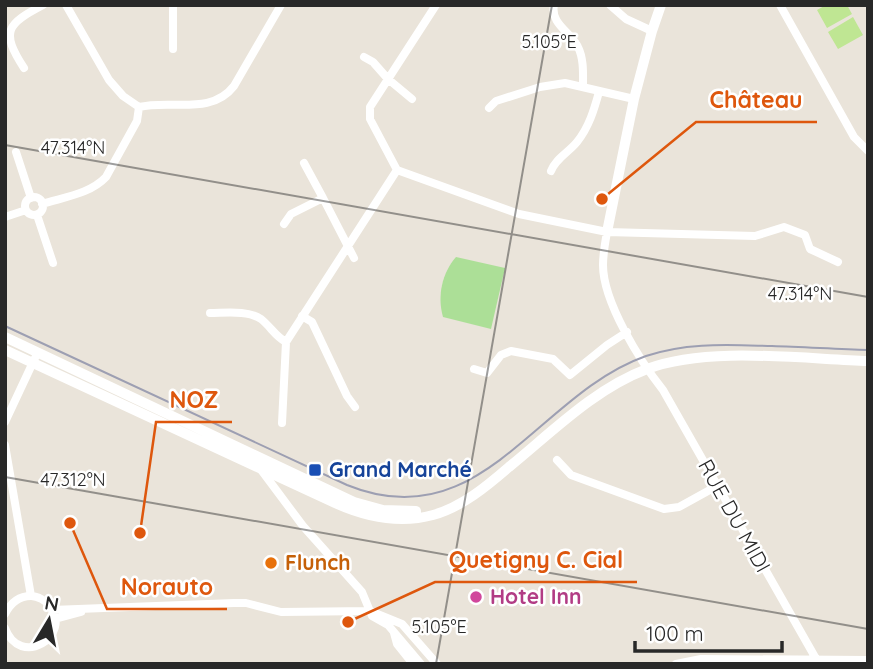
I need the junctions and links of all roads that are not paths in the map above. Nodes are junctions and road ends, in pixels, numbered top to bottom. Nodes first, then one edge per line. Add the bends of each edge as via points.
1 (43, 5) edge
2 (66, 5) edge
3 (173, 5) edge
4 (281, 5) edge
5 (436, 5) edge
6 (554, 5) edge
7 (610, 5) edge
8 (661, 5) edge
9 (780, 5) edge
10 (652, 31) junction
11 (173, 49) dead end
12 (364, 57) dead end
13 (24, 68) dead end
14 (388, 79) junction
15 (583, 86) junction
16 (599, 92) junction
17 (412, 99) dead end
18 (634, 99) junction
19 (139, 107) junction
20 (489, 108) dead end
21 (868, 150) edge
22 (16, 152) dead end
23 (304, 163) dead end
24 (397, 170) junction
25 (551, 171) dead end
26 (31, 198) junction
27 (323, 198) junction
28 (42, 204) junction
29 (26, 210) junction
30 (37, 215) junction
31 (5, 217) edge
32 (284, 224) dead end
33 (607, 232) junction
34 (347, 246) junction
35 (354, 258) dead end
36 (838, 262) dead end
37 (52, 263) dead end
38 (210, 313) dead end
39 (302, 316) junction
40 (627, 332) junction
41 (5, 337) edge
42 (286, 342) junction
43 (5, 350) edge
44 (36, 358) junction
45 (868, 361) edge
46 (474, 369) dead end
47 (647, 369) junction
48 (355, 407) dead end
49 (5, 422) edge
50 (282, 422) dead end
51 (5, 445) edge
52 (557, 460) dead end
53 (262, 471) junction
54 (717, 486) junction
55 (454, 506) junction
56 (31, 596) junction
57 (173, 606) junction
58 (50, 607) junction
59 (5, 614) edge
60 (371, 614) junction
61 (55, 619) junction
62 (394, 622) junction
63 (5, 628) edge
64 (394, 633) junction
65 (868, 660) edge
66 (818, 662) edge
67 (413, 664) edge
68 (421, 664) edge
69 (430, 664) edge
70 (437, 664) edge
71 (676, 664) edge

1 - 13 street via 16,20 10,30 14,54
2 - 19 street via 109,80
3 - 11 street
4 - 19 street via 226,95 206,104
5 - 14 street
6 - 15 street via 556,21 580,52
7 - 10 street
8 - 10 main road
9 - 21 street via 855,137
10 - 18 main road
12 - 14 street
14 - 17 street
14 - 24 street via 369,115
15 - 16 street
15 - 20 street via 555,84
16 - 18 street
16 - 25 street via 588,126
18 - 33 main road
19 - 28 street via 137,121 106,177 91,189
22 - 26 street
23 - 27 street
24 - 33 street via 519,214
24 - 34 street
26 - 28 street
26 - 29 street
27 - 32 street via 291,214
27 - 34 street
28 - 30 street
29 - 30 street
29 - 31 street
30 - 37 street
33 - 36 street via 755,236 784,227 805,234 810,249
33 - 40 street, RUE DU MIDI via 604,277
34 - 35 street
34 - 39 street
38 - 42 street via 255,316
39 - 42 street
39 - 48 street via 312,322
40 - 46 street via 570,375 553,359 511,351 501,355 487,373
40 - 47 street, RUE DU MIDI
41 - 44 main road
42 - 50 street
43 - 44 main road
44 - 49 street
44 - 53 main road
44 - 55 main road via 354,502 410,512
45 - 47 main road via 721,356
47 - 54 street, RUE DU MIDI
47 - 55 main road via 600,393 490,484
51 - 56 street
52 - 54 street via 571,475 664,509 679,507
53 - 55 main road via 374,516 415,519
53 - 60 street via 362,592
54 - 66 street, RUE DU MIDI
56 - 58 street
56 - 59 street via 15,601
57 - 58 street
57 - 60 street via 246,603 281,612
57 - 61 street via 78,612
58 - 61 street
60 - 62 street
60 - 64 street
61 - 63 street via 50,638 33,647 15,642
62 - 69 street
62 - 70 street via 402,624
64 - 67 street
64 - 68 street
65 - 66 street
66 - 71 street via 701,659

